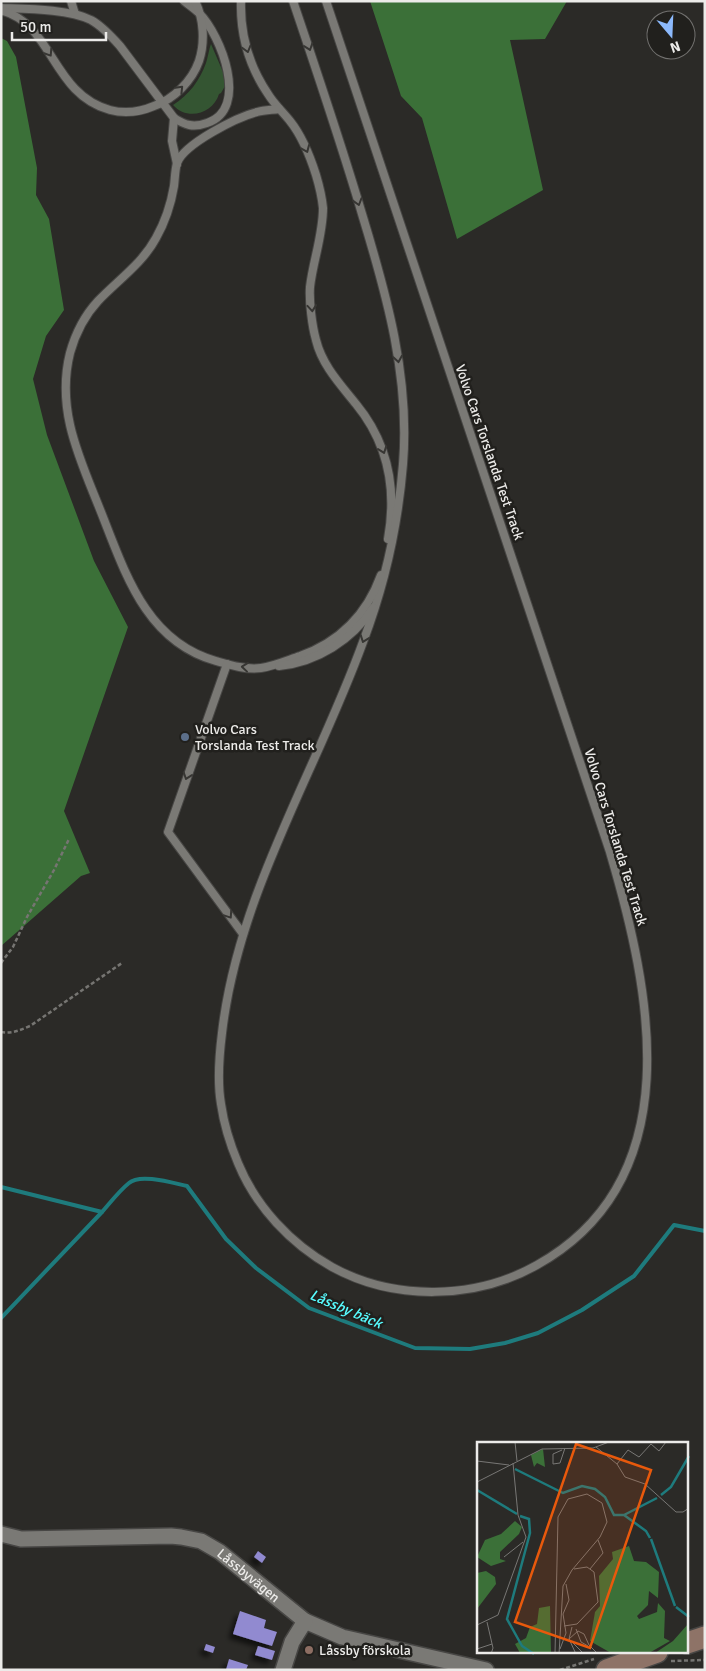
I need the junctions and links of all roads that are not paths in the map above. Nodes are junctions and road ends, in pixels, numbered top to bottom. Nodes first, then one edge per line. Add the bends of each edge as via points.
1 (71, 1) edge
2 (184, 1) edge
3 (195, 1) edge
4 (241, 1) edge
5 (293, 1) edge
6 (326, 1) edge
7 (1, 9) edge
8 (200, 13) junction
9 (75, 14) junction
10 (164, 102) junction
11 (279, 109) junction
12 (174, 118) junction
13 (177, 164) junction
14 (379, 598) junction
15 (226, 664) junction
16 (262, 668) junction
17 (243, 934) junction
18 (1, 1534) edge
19 (305, 1621) junction
20 (705, 1637) edge
21 (688, 1643) edge
22 (662, 1657) edge
23 (602, 1664) edge
24 (283, 1670) edge
25 (486, 1670) edge

1 - 9 lane
2 - 8 lane
3 - 8 lane
4 -> 11 lane, Volvo Cars Torslanda Test Track via 246,50
5 -> 14 lane, Volvo Cars Torslanda Test Track via 382,279 400,370 404,415 403,461 395,530
6 - 17 lane, Volvo Cars Torslanda Test Track via 596,807 628,918 647,1032 646,1101 628,1168 604,1207 573,1240 534,1267 490,1284 446,1292 389,1288 356,1278 296,1242 279,1226 245,1178 221,1108 219,1056 224,1012
7 - 9 lane
7 -> 10 lane via 32,29 68,83 90,102 130,112 146,110
10 -> 8 lane via 178,92 199,60
8 - 12 lane via 224,58 228,71 228,97 220,115 206,124 184,125
9 - 10 lane via 92,21 112,36
10 - 12 lane
11 - 13 lane via 255,112 200,140 187,149
11 -> 16 lane, Volvo Cars Torslanda Test Track via 301,138 316,175 323,208 310,288 316,341 331,373 378,437 389,474 391,516 380,575 357,619 320,647
12 - 13 lane via 172,141
13 - 15 lane, Volvo Cars Torslanda Test Track via 167,214 155,241 140,261 94,306 75,338 65,375 66,409 76,448 126,573 142,604 164,631 184,648 203,658
14 - 16 lane, Volvo Cars Torslanda Test Track via 360,625 330,649 302,662
14 -> 17 lane, Volvo Cars Torslanda Test Track
16 -> 15 lane, Volvo Cars Torslanda Test Track
15 -> 17 lane via 168,832
18 - 19 street, Låssbyvägen via 21,1539 190,1538 220,1552
19 - 24 street via 292,1642
19 - 25 street, Låssbyvägen via 342,1637
20 - 21 street
22 - 23 street

